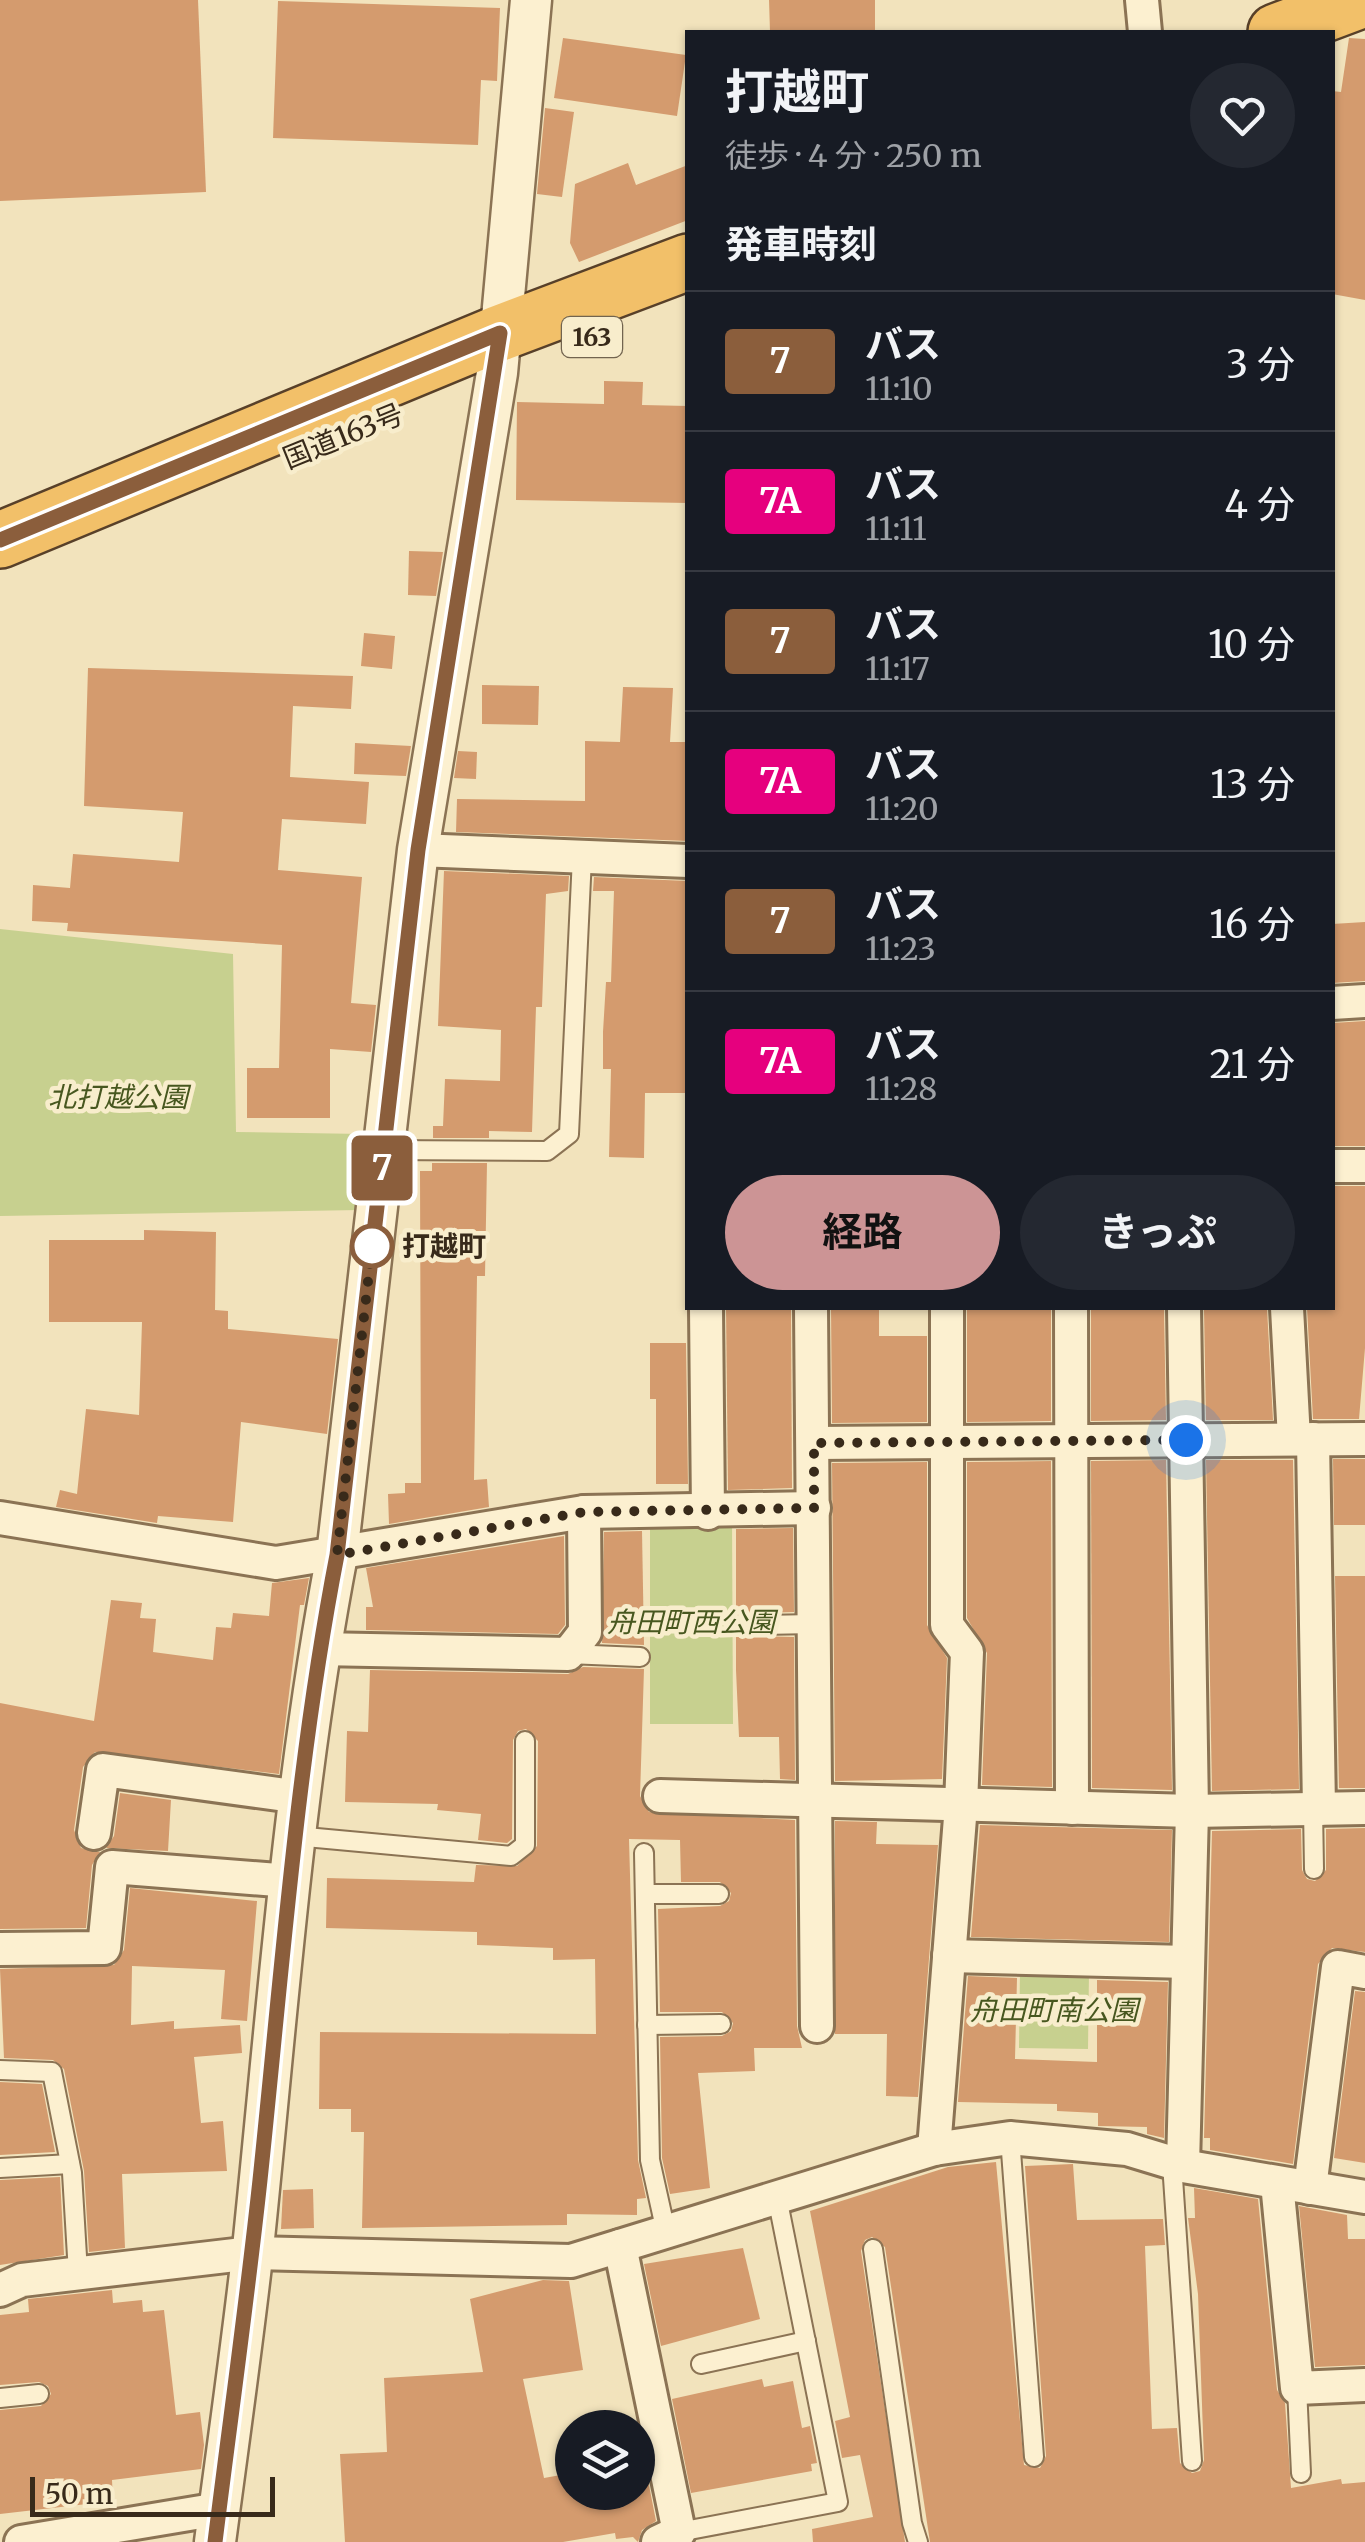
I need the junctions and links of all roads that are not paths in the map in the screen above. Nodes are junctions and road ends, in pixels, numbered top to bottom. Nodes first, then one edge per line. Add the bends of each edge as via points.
1 (532, 0) edge
2 (1142, 0) edge
3 (1361, 0) edge
4 (1145, 30) edge
5 (1281, 30) edge
6 (1365, 34) edge
7 (1335, 46) edge
8 (685, 263) edge
9 (685, 302) edge
10 (499, 353) junction
11 (0, 540) edge
12 (0, 575) edge
13 (418, 850) junction
14 (582, 856) junction
15 (685, 861) edge
16 (1365, 1001) edge
17 (1335, 1003) edge
18 (384, 1150) junction
19 (1335, 1166) edge
20 (1365, 1166) edge
21 (706, 1310) edge
22 (811, 1310) edge
23 (947, 1310) edge
24 (1071, 1310) edge
25 (1184, 1310) edge
26 (1287, 1310) edge
27 (1365, 1438) edge
28 (1303, 1439) junction
29 (1186, 1440) junction
30 (1074, 1441) junction
31 (946, 1442) junction
32 (814, 1443) junction
33 (814, 1508) junction
34 (584, 1512) junction
35 (708, 1513) junction
36 (0, 1518) edge
37 (337, 1555) junction
38 (814, 1624) junction
39 (762, 1625) dead end
40 (319, 1649) junction
41 (568, 1654) junction
42 (640, 1657) dead end
43 (525, 1741) dead end
44 (660, 1796) dead end
45 (814, 1802) junction
46 (960, 1805) junction
47 (1072, 1808) junction
48 (1365, 1808) edge
49 (1316, 1809) junction
50 (1192, 1811) junction
51 (298, 1816) junction
52 (94, 1833) dead end
53 (644, 1853) dead end
54 (1314, 1869) dead end
55 (290, 1881) junction
56 (645, 1894) junction
57 (719, 1894) dead end
58 (0, 1949) edge
59 (949, 1956) junction
60 (1188, 1962) junction
61 (1365, 1972) edge
62 (720, 2024) dead end
63 (647, 2025) junction
64 (817, 2026) dead end
65 (0, 2070) edge
66 (1010, 2138) junction
67 (934, 2149) junction
68 (70, 2164) junction
69 (1177, 2165) junction
70 (0, 2168) edge
71 (1277, 2183) junction
72 (1310, 2188) junction
73 (777, 2197) junction
74 (1365, 2197) edge
75 (666, 2232) junction
76 (620, 2246) junction
77 (874, 2249) dead end
78 (252, 2254) junction
79 (78, 2273) junction
80 (0, 2290) edge
81 (806, 2341) junction
82 (701, 2364) dead end
83 (1365, 2385) edge
84 (1297, 2388) junction
85 (39, 2394) dead end
86 (0, 2398) edge
87 (1034, 2457) dead end
88 (1192, 2461) dead end
89 (1301, 2473) dead end
90 (217, 2526) edge
91 (668, 2537) edge
92 (21, 2542) edge
93 (918, 2542) edge

1 - 10 street
2 - 4 street
3 - 5 highway
6 - 7 highway
8 - 10 highway, 国道163号 / 163
9 - 10 highway, 国道163号 / 163
10 - 11 highway, 国道163号 / 163
10 - 12 highway, 国道163号 / 163
10 - 13 street
13 - 14 street
13 - 18 street
14 - 15 street
14 - 18 lane via 569,1134 547,1151
16 - 17 street
18 - 37 street
19 - 20 street
21 - 35 street
22 - 32 street
23 - 31 street
24 - 30 street
25 - 29 street
26 - 28 street
27 - 28 street
28 - 29 street
28 - 49 street
29 - 30 street
29 - 50 street
30 - 31 street
30 - 47 street
31 - 32 street
31 - 46 street via 947,1625 967,1652
32 - 33 street
33 - 35 street
33 - 38 street
34 - 35 street
34 - 37 street
34 - 41 street via 585,1632
36 - 37 street via 276,1563
37 - 40 street
38 - 39 lane
38 - 45 street
40 - 41 street
40 - 51 street
41 - 42 lane
43 - 51 lane via 525,1844 511,1856
44 - 45 street
45 - 46 street
45 - 64 street
46 - 47 street
46 - 59 street
47 - 50 street
48 - 49 street
49 - 50 street
49 - 54 lane
50 - 60 street
51 - 52 street via 103,1770
51 - 55 street
53 - 56 lane
55 - 58 street via 112,1867 104,1948
55 - 78 street
56 - 57 lane
56 - 63 lane
59 - 60 street
59 - 67 street
60 - 69 street
61 - 72 street via 1338,1967
62 - 63 lane
63 - 75 lane via 650,2160
65 - 68 lane via 52,2072
66 - 67 street
66 - 69 street via 1127,2150
66 - 87 lane
67 - 73 street
68 - 70 lane
68 - 79 lane
69 - 71 street
69 - 88 lane
71 - 72 street
71 - 84 street
72 - 74 street
73 - 75 street
73 - 81 lane
75 - 76 street
76 - 78 street via 570,2260
76 - 91 street
77 - 93 lane
78 - 79 street
78 - 90 street
79 - 80 street via 22,2280
81 - 82 lane
81 - 91 lane via 838,2502
83 - 84 street
84 - 89 lane
85 - 86 lane
90 - 92 street

